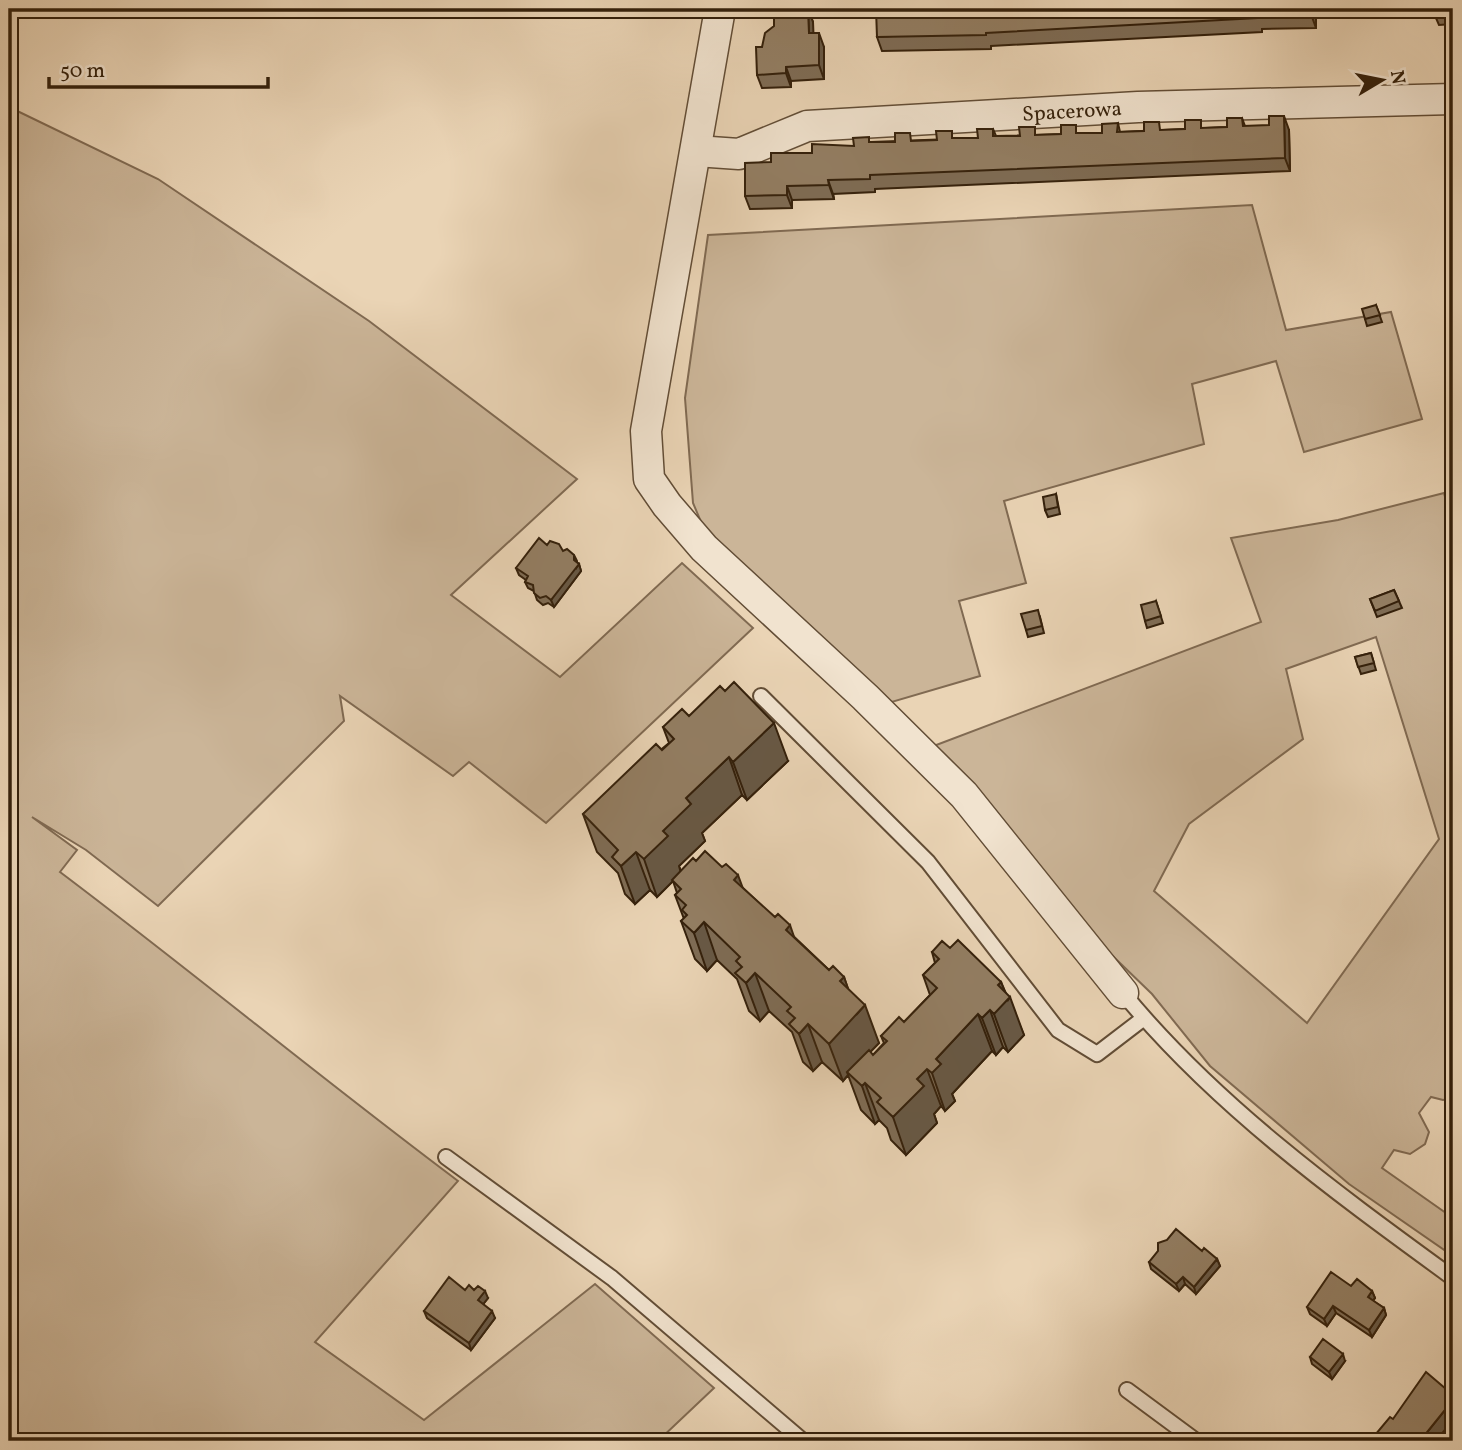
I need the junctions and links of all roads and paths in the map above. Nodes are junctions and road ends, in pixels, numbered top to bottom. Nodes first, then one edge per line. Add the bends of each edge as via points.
1 (720, 9) edge
2 (1453, 99) edge
3 (696, 151) junction
4 (761, 696) dead end
5 (1123, 993) joint
6 (1144, 1018) junction
7 (446, 1157) dead end
8 (1453, 1278) edge
9 (1127, 1390) dead end
10 (803, 1441) edge
11 (1196, 1441) edge

1 - 3 street
2 - 3 street, Spacerowa via 1138,107 807,126 739,154
3 - 5 street via 646,431 649,480 704,548 964,795
4 - 6 lane via 928,862 1058,1030 1097,1054
5 - 6 lane
6 - 8 lane via 1198,1075 1268,1137
7 - 10 lane via 612,1278
9 - 11 lane

